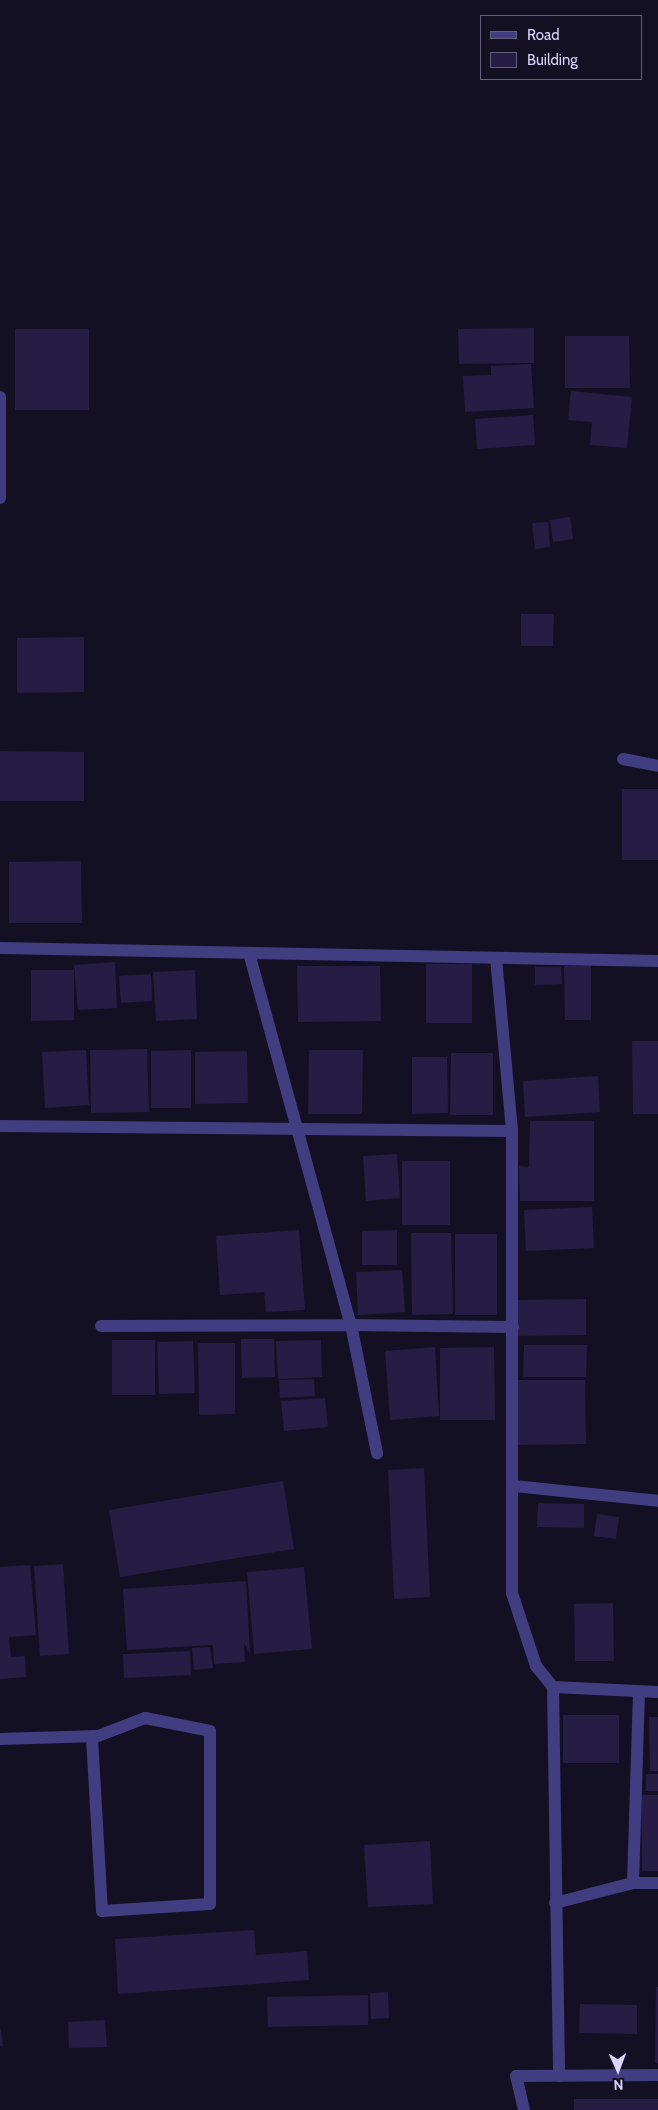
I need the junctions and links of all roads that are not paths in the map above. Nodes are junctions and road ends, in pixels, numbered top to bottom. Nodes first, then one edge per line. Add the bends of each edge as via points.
1 (0, 397) edge
2 (0, 498) edge
3 (623, 759) dead end
4 (658, 766) edge
5 (0, 948) edge
6 (249, 954) junction
7 (496, 958) junction
8 (658, 961) edge
9 (0, 1126) edge
10 (298, 1128) junction
11 (512, 1131) junction
12 (351, 1325) junction
13 (101, 1326) dead end
14 (513, 1327) junction
15 (377, 1453) dead end
16 (514, 1486) junction
17 (658, 1500) edge
18 (553, 1687) junction
19 (639, 1692) junction
20 (658, 1692) edge
21 (92, 1736) junction
22 (0, 1739) edge
23 (633, 1883) junction
24 (658, 1883) edge
25 (555, 1903) junction
26 (658, 2075) edge
27 (559, 2076) junction
28 (524, 2110) edge

1 - 2 street
3 - 4 street
5 - 6 street
6 - 7 street
6 - 10 street
7 - 8 street
7 - 11 street
9 - 10 street
10 - 11 street
10 - 12 street
11 - 14 street
12 - 13 street
12 - 14 street
12 - 15 street
14 - 16 street
16 - 17 street
16 - 18 street via 512,1593 536,1666
18 - 19 street
18 - 25 street
19 - 20 street
19 - 23 street
21 - 21 street via 145,1718 210,1731 210,1904 102,1910
21 - 22 street
23 - 24 street
23 - 25 street
25 - 27 street
26 - 27 street
27 - 28 street via 516,2076

